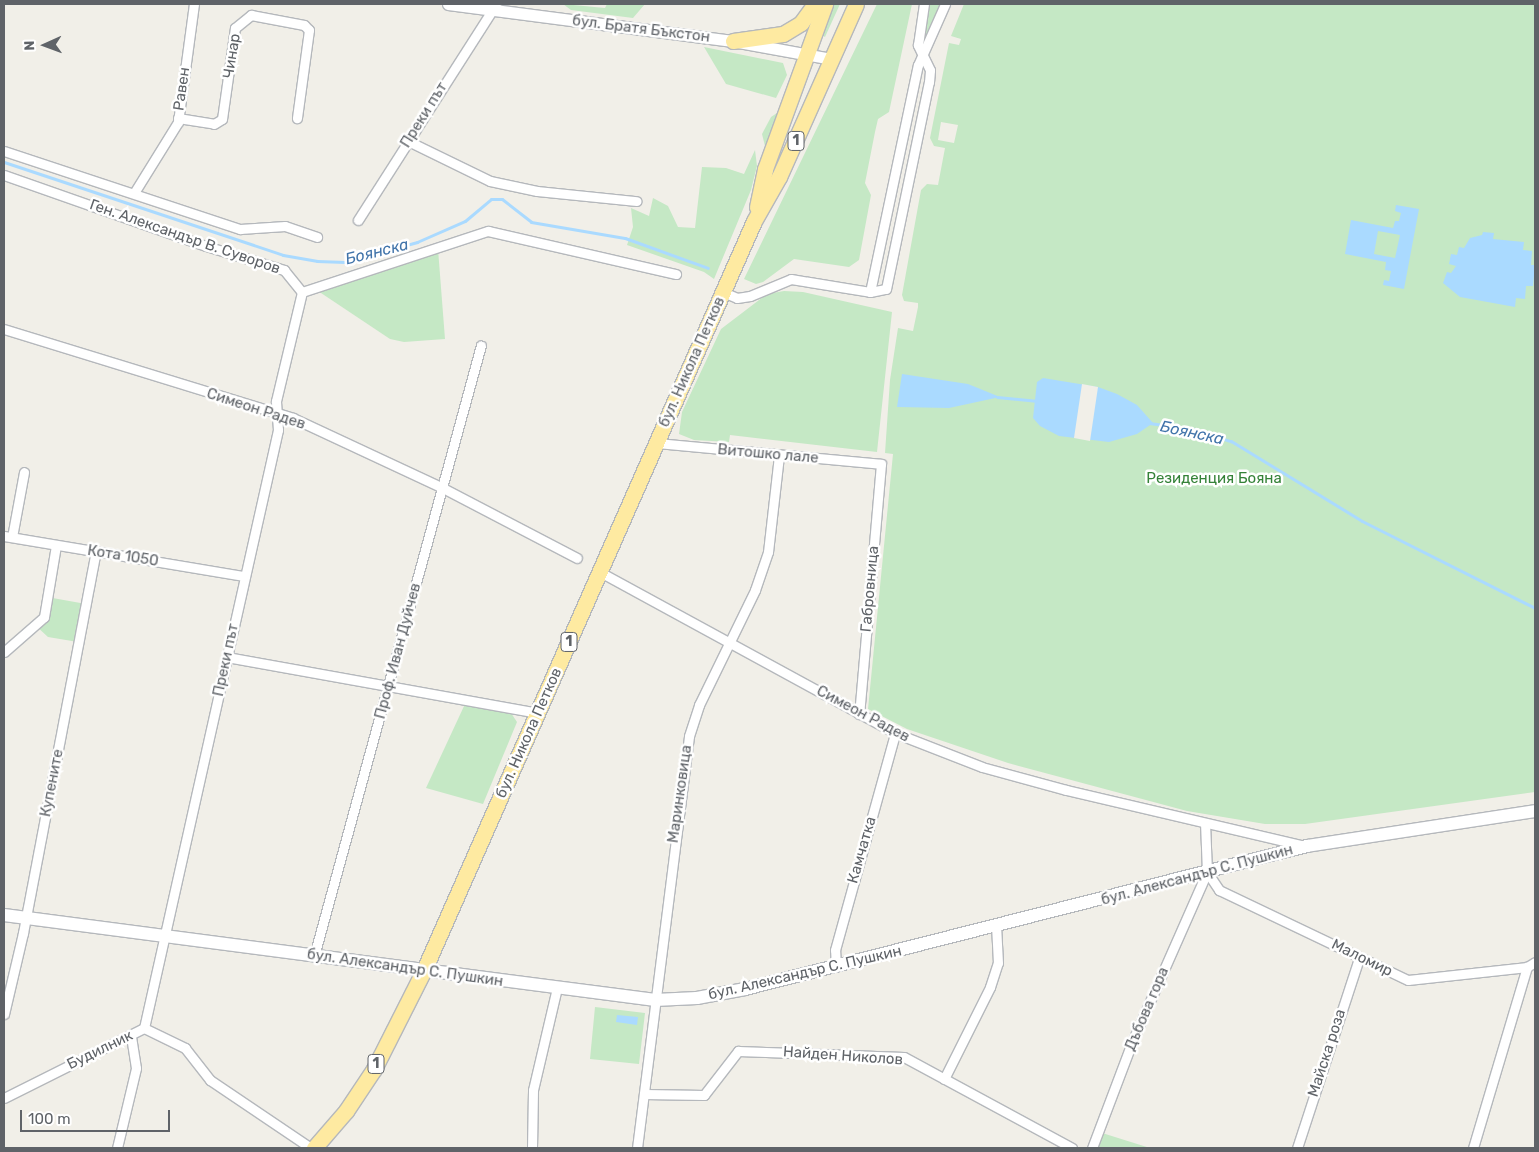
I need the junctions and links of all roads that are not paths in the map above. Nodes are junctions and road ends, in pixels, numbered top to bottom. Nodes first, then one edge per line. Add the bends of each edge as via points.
1 (194, 4) edge
2 (448, 4) edge
3 (815, 4) edge
4 (825, 4) edge
5 (856, 4) edge
6 (924, 4) edge
7 (945, 4) edge
8 (493, 7) edge
9 (733, 41) junction
10 (922, 54) junction
11 (806, 55) junction
12 (832, 59) junction
13 (178, 118) junction
14 (297, 118) dead end
15 (408, 141) junction
16 (4, 151) edge
17 (4, 175) edge
18 (134, 193) junction
19 (636, 201) dead end
20 (888, 205) junction
21 (904, 208) junction
22 (358, 220) dead end
23 (754, 221) junction
24 (318, 237) dead end
25 (676, 274) dead end
26 (302, 292) junction
27 (723, 292) junction
28 (870, 292) junction
29 (4, 329) edge
30 (481, 345) dead end
31 (278, 414) junction
32 (656, 443) junction
33 (779, 455) junction
34 (880, 464) joint
35 (24, 472) dead end
36 (443, 488) junction
37 (8, 537) edge
38 (56, 545) junction
39 (96, 551) junction
40 (577, 558) dead end
41 (600, 572) junction
42 (243, 576) junction
43 (729, 642) junction
44 (4, 652) edge
45 (227, 657) junction
46 (388, 684) junction
47 (538, 713) junction
48 (859, 714) junction
49 (895, 733) junction
50 (1535, 811) edge
51 (1205, 823) junction
52 (1307, 846) junction
53 (1207, 872) junction
54 (4, 915) edge
55 (26, 918) junction
56 (996, 927) junction
57 (165, 936) junction
58 (314, 956) junction
59 (1359, 958) junction
60 (1531, 964) edge
61 (836, 966) junction
62 (424, 970) junction
63 (557, 988) junction
64 (655, 1000) junction
65 (4, 1014) edge
66 (144, 1028) junction
67 (131, 1035) junction
68 (944, 1079) junction
69 (644, 1094) junction
70 (4, 1098) edge
71 (117, 1148) edge
72 (312, 1148) edge
73 (532, 1148) edge
74 (637, 1148) edge
75 (1072, 1148) edge
76 (1092, 1148) edge
77 (1297, 1148) edge
78 (1473, 1148) edge

1 - 13 street, Равен
2 - 8 street, бул. Братя Бъкстон
3 - 9 highway via 801,23 783,34
4 - 11 highway, 1
5 - 12 highway, 1
6 - 10 street via 918,38
7 - 10 street
8 - 9 street, бул. Братя Бъкстон
8 - 15 street, Преки път
9 - 11 street, бул. Братя Бъкстон
10 - 20 street
10 - 21 street via 930,70 929,82
11 - 12 street, бул. Братя Бъкстон
11 - 23 highway, бул. Никола Петков / 1 via 765,169
12 - 23 highway, бул. Никола Петков / 1 via 779,178
13 - 14 street, Чинар via 214,124 222,119 236,28 251,14 304,25 309,30
13 - 18 street, Равен
15 - 19 street via 490,181 536,191
15 - 22 street, Преки път
16 - 18 street, Ген. Александър В. Суворов
17 - 26 street, Ген. Александър В. Суворов via 284,270
18 - 24 street, Ген. Александър В. Суворов via 240,229 285,226
20 - 21 street via 899,200
20 - 28 street
21 - 28 street via 886,289
23 - 27 highway, бул. Никола Петков / 1
25 - 26 street via 488,231
26 - 31 street, Преки път via 276,401
27 - 28 street via 737,298 750,296 791,279
27 - 32 highway, бул. Никола Петков / 1
29 - 31 street, Симеон Радев
30 - 36 street, Проф. Иван Дуйчев
31 - 36 street, Симеон Радев
31 - 42 street, Преки път via 278,430
32 - 33 street, Витошко лале
32 - 41 highway, бул. Никола Петков / 1
33 - 34 street, Витошко лале
33 - 43 street, Маринковица via 768,552 755,590
34 - 48 street, Габровница
35 - 37 street
36 - 40 street, Симеон Радев
36 - 46 street, Проф. Иван Дуйчев
37 - 38 street, Кота 1050
38 - 39 street, Кота 1050
38 - 44 street via 44,617
39 - 42 street, Кота 1050
39 - 55 street, Купените
41 - 43 street, Симеон Радев
41 - 47 highway, бул. Никола Петков / 1
42 - 45 street, Преки път
43 - 48 street, Симеон Радев
43 - 64 street, Маринковица via 698,705 689,736
45 - 46 street
45 - 57 street, Преки път
46 - 47 street
46 - 58 street, Проф. Иван Дуйчев
47 - 62 highway, бул. Никола Петков / 1
48 - 49 street, Симеон Радев
49 - 51 street, Симеон Радев via 982,766
49 - 61 street, Камчатка via 835,950
50 - 52 main road, бул. Александър С. Пушкин
51 - 52 street, Симеон Радев
51 - 53 street
52 - 53 main road, бул. Александър С. Пушкин
53 - 56 main road, бул. Александър С. Пушкин
53 - 59 street, Маломир via 1219,890
53 - 76 street, Дъбова гора via 1132,1042
54 - 55 main road, бул. Александър С. Пушкин
55 - 57 main road, бул. Александър С. Пушкин
55 - 65 street, Купените
56 - 61 main road, бул. Александър С. Пушкин
56 - 68 street via 998,964 990,987
57 - 58 main road, бул. Александър С. Пушкин
57 - 66 street, Преки път
58 - 62 main road, бул. Александър С. Пушкин
59 - 60 street, Маломир via 1408,980
59 - 77 street, Майска роза
60 - 78 street
61 - 64 main road, бул. Александър С. Пушкин via 745,989 697,998
62 - 63 main road, бул. Александър С. Пушкин
62 - 72 highway, бул. Никола Петков / 1 via 374,1068 346,1111
63 - 64 main road, бул. Александър С. Пушкин
63 - 73 street via 533,1090
64 - 69 street, Маринковица
66 - 67 street, Будилник
66 - 72 street, Будилник via 184,1048 210,1080
67 - 70 street, Будилник
67 - 71 street via 136,1068
68 - 69 street, Найден Николов via 904,1057 738,1050 704,1094
68 - 75 street, Найден Николов
69 - 74 street, Маринковица

